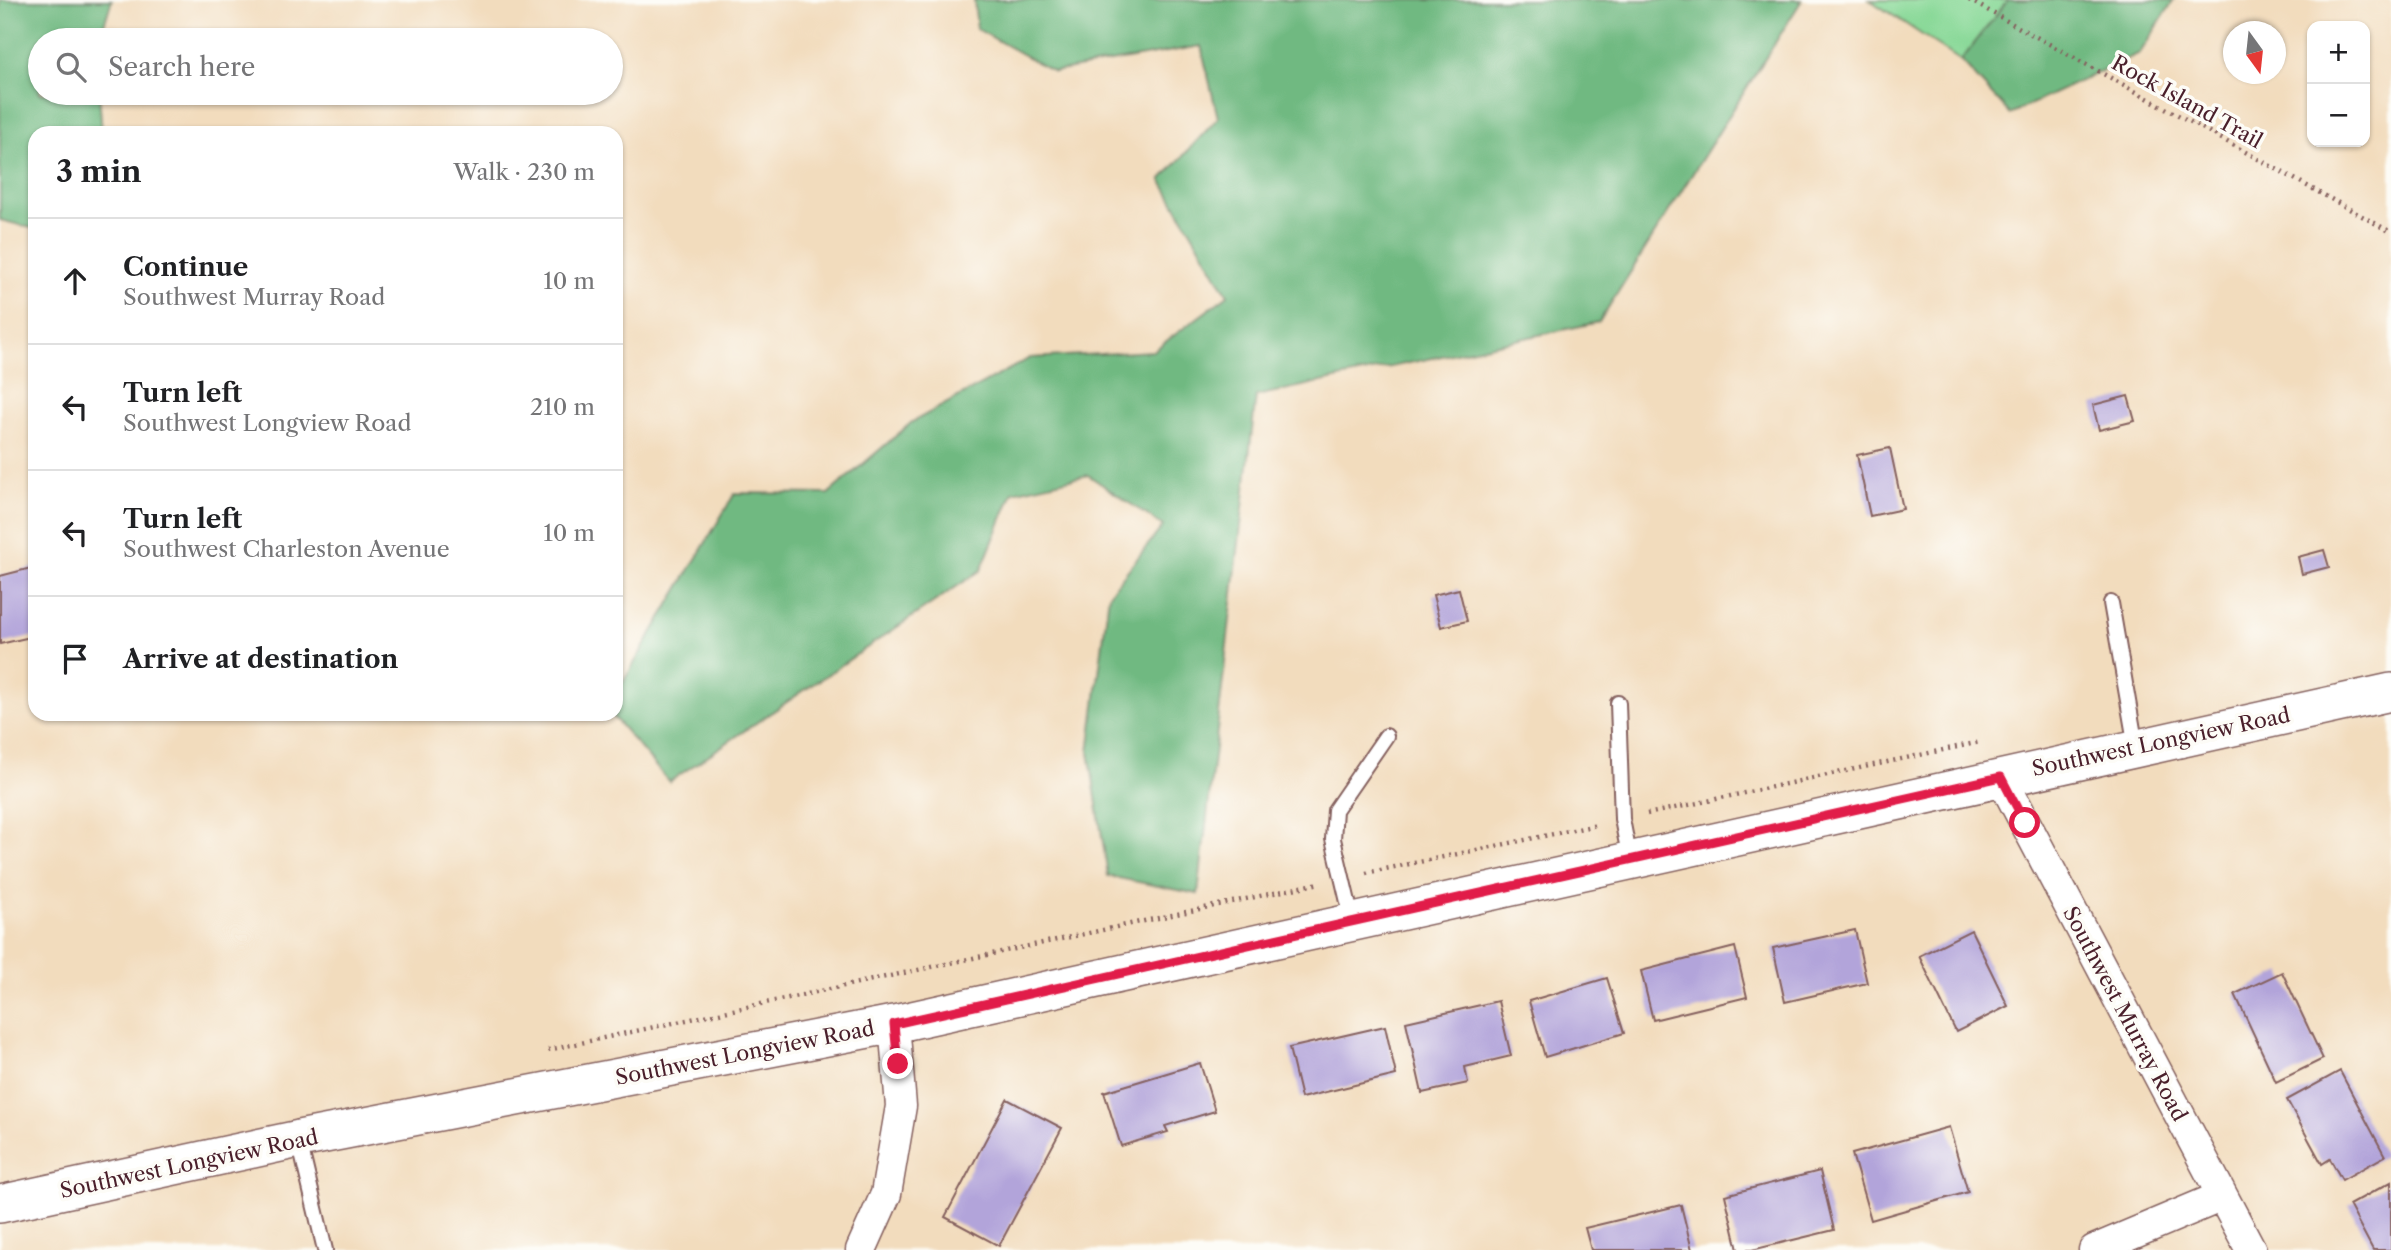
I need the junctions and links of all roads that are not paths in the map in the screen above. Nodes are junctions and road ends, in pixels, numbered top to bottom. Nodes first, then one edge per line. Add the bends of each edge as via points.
1 (2111, 603) dead end
2 (2391, 692) edge
3 (1618, 703) dead end
4 (1386, 736) dead end
5 (2136, 747) junction
6 (2001, 777) junction
7 (1630, 862) junction
8 (1353, 923) junction
9 (894, 1024) junction
10 (299, 1139) junction
11 (2220, 1197) junction
12 (0, 1205) edge
13 (325, 1250) edge
14 (862, 1250) edge
15 (2094, 1250) edge
16 (2251, 1250) edge

1 - 5 lane
2 - 5 street, Southwest Longview Road
3 - 7 lane via 1622,819
4 - 8 lane via 1335,810 1333,839
5 - 6 street, Southwest Longview Road
6 - 7 street, Southwest Longview Road
6 - 11 street, Southwest Murray Road
7 - 8 street, Southwest Longview Road
8 - 9 street, Southwest Longview Road
9 - 10 street, Southwest Longview Road
9 - 14 street via 901,1105 886,1194
10 - 12 street, Southwest Longview Road
10 - 13 lane
11 - 15 street
11 - 16 street, Southwest Murray Road

